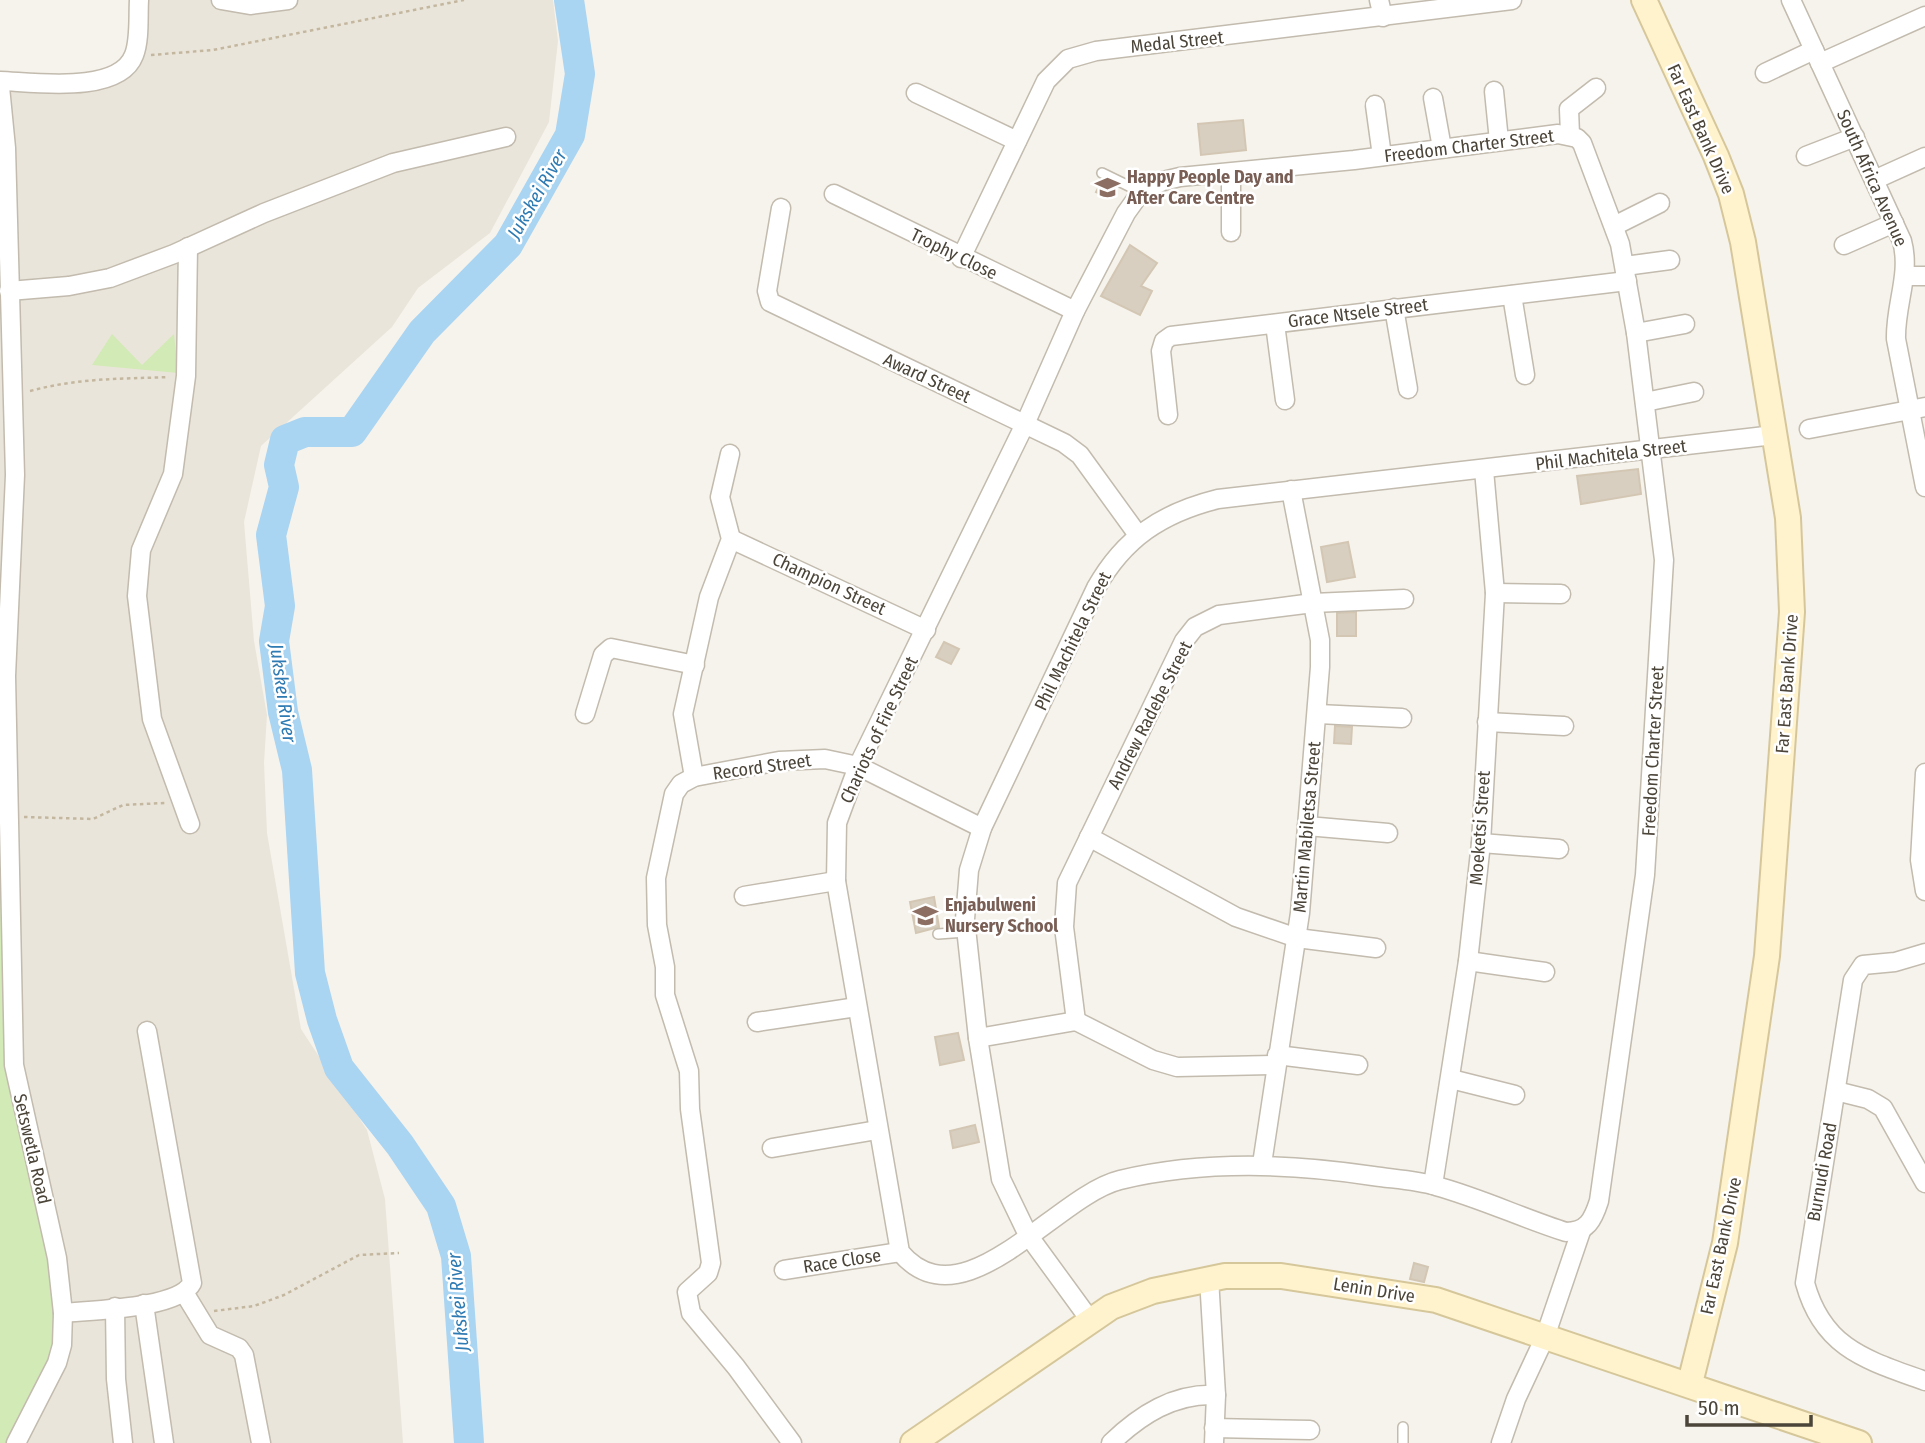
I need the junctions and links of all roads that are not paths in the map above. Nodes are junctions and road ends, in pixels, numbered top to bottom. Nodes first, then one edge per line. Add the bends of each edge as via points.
1 (139, 0) edge
2 (221, 0) edge
3 (289, 0) edge
4 (1512, 0) edge
5 (1644, 0) edge
6 (1791, 0) edge
7 (1381, 9) edge
8 (1925, 16) edge
9 (1817, 57) junction
10 (1765, 73) dead end
11 (0, 81) edge
12 (0, 87) edge
13 (1596, 88) dead end
14 (1494, 90) dead end
15 (916, 93) dead end
16 (1433, 98) dead end
17 (1375, 105) dead end
18 (1570, 135) junction
19 (506, 137) dead end
20 (1854, 137) junction
21 (1017, 141) junction
22 (1499, 141) junction
23 (3, 148) edge
24 (1442, 148) junction
25 (1382, 156) junction
26 (1806, 156) dead end
27 (1925, 157) edge
28 (1102, 173) dead end
29 (1231, 173) junction
30 (1874, 180) junction
31 (1141, 192) junction
32 (834, 194) dead end
33 (1660, 203) dead end
34 (781, 208) dead end
35 (1894, 223) junction
36 (1614, 226) junction
37 (1231, 232) dead end
38 (1844, 245) dead end
39 (188, 247) junction
40 (961, 258) junction
41 (1670, 260) dead end
42 (1626, 274) junction
43 (1905, 276) junction
44 (1925, 276) edge
45 (9, 291) junction
46 (1512, 295) junction
47 (1394, 308) junction
48 (1075, 311) junction
49 (1275, 324) junction
50 (1685, 324) dead end
51 (1636, 333) junction
52 (1525, 375) dead end
53 (1408, 389) dead end
54 (1693, 393) dead end
55 (1285, 400) dead end
56 (1646, 402) junction
57 (1918, 409) edge
58 (1168, 415) dead end
59 (1025, 424) junction
60 (1810, 429) dead end
61 (1774, 435) junction
62 (1651, 452) junction
63 (730, 454) dead end
64 (1484, 470) junction
65 (1925, 487) edge
66 (1291, 490) junction
67 (1138, 535) junction
68 (731, 539) junction
69 (1495, 593) junction
70 (1561, 594) dead end
71 (1404, 599) dead end
72 (1313, 603) junction
73 (926, 630) junction
74 (695, 665) junction
75 (586, 714) dead end
76 (1318, 714) junction
77 (1402, 718) dead end
78 (1487, 722) junction
79 (1564, 726) dead end
80 (858, 766) junction
81 (1925, 773) edge
82 (694, 777) junction
83 (190, 824) dead end
84 (1307, 825) junction
85 (982, 828) junction
86 (1388, 833) dead end
87 (1089, 837) junction
88 (1481, 843) junction
89 (1559, 849) dead end
90 (836, 881) junction
91 (1925, 891) edge
92 (744, 896) dead end
93 (966, 932) junction
94 (938, 934) dead end
95 (1297, 938) junction
96 (1376, 948) dead end
97 (1925, 953) edge
98 (1468, 961) junction
99 (1545, 972) dead end
100 (857, 1007) junction
101 (1076, 1021) junction
102 (757, 1022) dead end
103 (147, 1031) dead end
104 (978, 1038) junction
105 (1276, 1060) junction
106 (1359, 1065) dead end
107 (1451, 1079) junction
108 (1836, 1091) junction
109 (1515, 1095) dead end
110 (877, 1130) junction
111 (772, 1147) dead end
112 (1262, 1164) junction
113 (1925, 1184) edge
114 (1433, 1185) junction
115 (1581, 1231) junction
116 (1028, 1235) junction
117 (900, 1252) junction
118 (784, 1270) dead end
119 (1209, 1278) junction
120 (185, 1293) junction
121 (144, 1304) junction
122 (115, 1307) junction
123 (63, 1313) junction
124 (1090, 1320) junction
125 (1545, 1337) junction
126 (1925, 1381) edge
127 (1690, 1383) junction
128 (1216, 1395) junction
129 (1403, 1427) dead end
130 (1310, 1430) dead end
131 (1214, 1435) edge
132 (16, 1443) edge
133 (123, 1443) edge
134 (163, 1443) edge
135 (261, 1443) edge
136 (792, 1443) edge
137 (913, 1443) edge
138 (1111, 1443) edge
139 (1403, 1443) edge
140 (1502, 1443) edge
141 (1859, 1443) edge

1 - 11 street via 134,56 123,68 99,81 73,84
2 - 3 street via 250,5
4 - 7 street, Medal Street
5 - 61 street, Far East Bank Drive via 1731,194
6 - 9 street, South Africa Avenue
7 - 21 street, Medal Street via 1079,55 1057,67 1046,81
8 - 9 street
9 - 10 street
9 - 20 street, South Africa Avenue
12 - 23 street, Setswetla Road
13 - 18 street via 1569,109
14 - 22 street
15 - 21 street
16 - 24 street
17 - 25 street
18 - 22 street, Freedom Charter Street
18 - 36 street, Freedom Charter Street via 1585,150
19 - 39 street via 393,163
20 - 26 street
20 - 30 street, South Africa Avenue
21 - 40 street, Medal Street
22 - 24 street, Freedom Charter Street
23 - 45 street, Setswetla Road
24 - 25 street, Freedom Charter Street
25 - 29 street, Freedom Charter Street
27 - 30 street
28 - 31 lane
29 - 31 street, Freedom Charter Street via 1172,179
29 - 37 street
30 - 35 street, South Africa Avenue
31 - 48 street, Chariots of Fire Street
32 - 40 street, Trophy Close
33 - 36 street
34 - 59 street, Award Street via 767,291 774,306
35 - 38 street
35 - 43 street, South Africa Avenue via 1906,257
36 - 42 street, Freedom Charter Street
39 - 45 street via 110,278
39 - 83 street via 186,376 173,474 141,550 137,596 152,719
40 - 48 street, Trophy Close
41 - 42 street, Grace Ntsele Street
42 - 46 street, Grace Ntsele Street
42 - 51 street, Freedom Charter Street
43 - 44 street
43 - 57 street, South Africa Avenue via 1895,318 1896,339
45 - 123 street, Setswetla Road via 15,475 7,634 7,817 14,1065 57,1258
46 - 47 street, Grace Ntsele Street
46 - 52 street
47 - 49 street, Grace Ntsele Street
47 - 53 street
48 - 59 street, Chariots of Fire Street
49 - 55 street
49 - 58 street, Grace Ntsele Street via 1185,333 1164,341 1160,362
50 - 51 street
51 - 56 street, Freedom Charter Street
54 - 56 street
56 - 62 street, Freedom Charter Street
57 - 60 street
57 - 65 street, South Africa Avenue
59 - 67 street, Award Street via 1080,456
59 - 73 street, Chariots of Fire Street
61 - 62 street, Phil Machitela Street
61 - 127 street, Far East Bank Drive via 1791,543 1792,612 1768,956 1725,1243
62 - 64 street, Phil Machitela Street
62 - 115 street, Freedom Charter Street via 1664,561 1645,875 1599,1201
63 - 68 street via 720,497
64 - 66 street, Phil Machitela Street
64 - 69 street, Moeketsi Street
66 - 67 street, Phil Machitela Street via 1201,503
66 - 72 street, Martin Mabiletsa Street
67 - 85 street, Phil Machitela Street via 1116,555 1096,588
68 - 73 street, Champion Street
68 - 74 street via 709,597
69 - 70 street
69 - 78 street, Moeketsi Street
71 - 72 street, Andrew Radebe Street
72 - 76 street, Martin Mabiletsa Street via 1320,640
72 - 87 street, Andrew Radebe Street via 1219,615 1195,627 1184,641
73 - 80 street, Chariots of Fire Street
74 - 75 street via 611,648 603,655
74 - 82 street via 682,714
76 - 77 street
76 - 84 street, Martin Mabiletsa Street
78 - 79 street
78 - 88 street, Moeketsi Street
80 - 82 street, Record Street via 803,758
80 - 85 street, Record Street
80 - 90 street, Chariots of Fire Street via 837,823
81 - 91 street via 1920,860
82 - 136 street via 681,784 670,807 655,899 665,995 689,1071 711,1263 708,1273 687,1293 687,1303
84 - 86 street
84 - 95 street, Martin Mabiletsa Street
85 - 93 street, Phil Machitela Street via 966,888
87 - 95 street via 1237,917
87 - 101 street, Andrew Radebe Street via 1064,897
88 - 89 street
88 - 98 street, Moeketsi Street
90 - 92 street
90 - 100 street, Chariots of Fire Street
93 - 94 lane
93 - 104 street, Phil Machitela Street
95 - 96 street
95 - 105 street, Martin Mabiletsa Street
97 - 108 street, Burnudi Road via 1895,962 1871,962 1858,969
98 - 99 street
98 - 107 street, Moeketsi Street
100 - 102 street
100 - 110 street, Chariots of Fire Street
101 - 104 street
101 - 105 street via 1153,1060 1177,1067
103 - 120 street via 190,1266 191,1283
104 - 116 street, Phil Machitela Street via 1001,1179
105 - 106 street
105 - 112 street, Martin Mabiletsa Street
107 - 109 street
107 - 114 street, Moeketsi Street
108 - 113 street via 1879,1104
108 - 126 street, Burnudi Road via 1806,1266 1809,1298 1829,1333 1852,1353
110 - 111 street
110 - 117 street, Chariots of Fire Street
112 - 114 street
112 - 116 street via 1120,1180 1098,1189
114 - 115 street via 1526,1220 1566,1232
115 - 125 street, Freedom Charter Street
116 - 117 street via 996,1259 957,1275 926,1272
116 - 124 street, Phil Machitela Street
117 - 118 street, Race Close
119 - 124 street, Lenin Drive via 1131,1297
119 - 125 street, Lenin Drive via 1281,1276 1436,1300
119 - 128 street
120 - 121 street
120 - 135 street via 215,1339 239,1348 244,1355
121 - 122 street
121 - 134 street
122 - 123 street
122 - 133 street
123 - 132 street, Setswetla Road via 57,1363
124 - 137 street, Lenin Drive
125 - 127 street, Lenin Drive
125 - 140 street, Freedom Charter Street via 1516,1399
127 - 141 street, Lenin Drive
128 - 131 street
128 - 138 street via 1166,1403
129 - 139 lane
130 - 131 street

